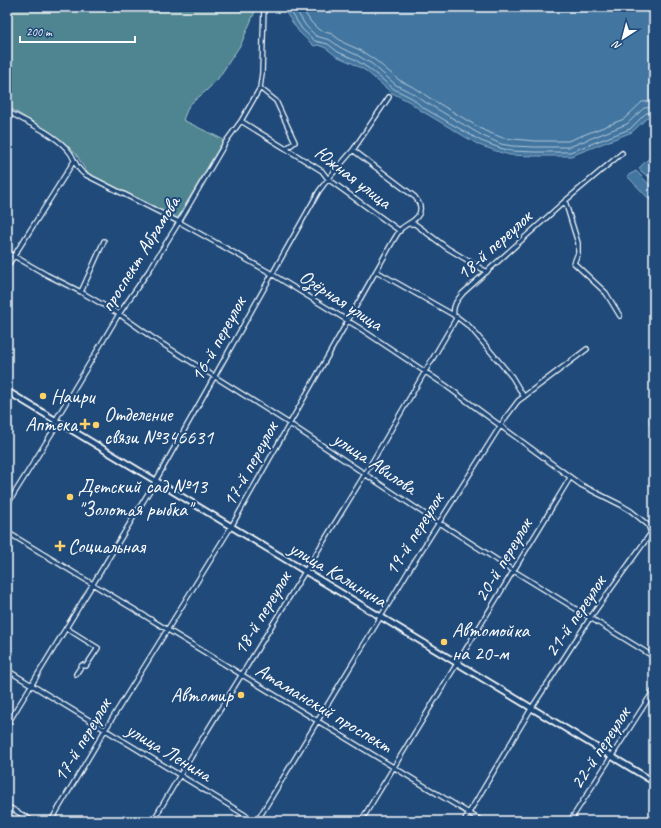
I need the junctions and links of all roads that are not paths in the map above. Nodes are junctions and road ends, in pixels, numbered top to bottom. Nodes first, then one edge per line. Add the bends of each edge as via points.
1 (264, 7) edge
2 (260, 88) junction
3 (389, 97) dead end
4 (7, 111) edge
5 (240, 120) junction
6 (287, 148) junction
7 (352, 150) junction
8 (622, 153) dead end
9 (74, 161) junction
10 (328, 179) junction
11 (565, 201) junction
12 (420, 204) joint
13 (179, 222) junction
14 (405, 225) junction
15 (400, 231) junction
16 (104, 241) dead end
17 (7, 252) edge
18 (14, 256) junction
19 (7, 267) edge
20 (376, 271) junction
21 (487, 272) junction
22 (272, 274) junction
23 (80, 292) junction
24 (120, 314) junction
25 (620, 316) dead end
26 (455, 317) junction
27 (348, 321) junction
28 (587, 348) dead end
29 (426, 372) junction
30 (214, 376) junction
31 (7, 391) edge
32 (524, 397) junction
33 (55, 421) junction
34 (290, 424) junction
35 (500, 426) junction
36 (365, 474) junction
37 (570, 478) junction
38 (155, 482) junction
39 (7, 505) edge
40 (439, 523) junction
41 (231, 527) junction
42 (7, 532) edge
43 (651, 532) joint
44 (514, 571) junction
45 (305, 572) junction
46 (92, 584) junction
47 (380, 618) junction
48 (590, 618) junction
49 (66, 628) junction
50 (168, 630) junction
51 (654, 657) edge
52 (457, 664) junction
53 (7, 670) edge
54 (76, 674) dead end
55 (242, 676) junction
56 (31, 685) junction
57 (654, 690) edge
58 (532, 709) junction
59 (318, 722) junction
60 (7, 724) edge
61 (106, 730) junction
62 (612, 757) junction
63 (394, 768) junction
64 (180, 775) junction
65 (654, 782) edge
66 (7, 806) edge
67 (468, 813) junction
68 (33, 821) edge
69 (52, 821) edge
70 (153, 821) edge
71 (256, 821) edge
72 (361, 821) edge
73 (464, 821) edge
74 (482, 821) edge
75 (570, 821) edge

1 - 2 street, проспект Абрамова
2 - 5 street, проспект Абрамова
2 - 6 street, Южная улица via 276,101 286,120 295,142
3 - 7 street, 16-й переулок
4 - 9 street, Озёрная улица via 53,136 68,149
5 - 6 street, Южная улица
5 - 13 street, проспект Абрамова
6 - 10 street, Южная улица via 322,171
7 - 10 street, 16-й переулок
7 - 12 street, Южная улица via 407,190
8 - 11 street, 18-й переулок
9 - 13 street, Озёрная улица via 77,169 84,174
9 - 18 street
10 - 15 street, Южная улица
10 - 22 street, 16-й переулок via 315,197
11 - 21 street, 18-й переулок
11 - 25 street via 578,242 578,253 574,263 606,293
12 - 14 street, 17-й переулок via 418,215
13 - 22 street, Озёрная улица
13 - 24 street, проспект Абрамова
14 - 15 street, 17-й переулок
14 - 21 street, Южная улица via 415,224 447,248
15 - 20 street, 17-й переулок
16 - 23 street
17 - 18 street, улица Авилова
18 - 19 street
18 - 23 street, улица Авилова
20 - 26 street
20 - 27 street, 17-й переулок
21 - 26 street, 18-й переулок via 457,300 453,310
22 - 27 street, Озёрная улица
22 - 30 street, 16-й переулок
23 - 24 street, улица Авилова
24 - 30 street, улица Авилова
24 - 33 street, проспект Абрамова
26 - 29 street, 18-й переулок
26 - 32 street via 470,327 512,377
27 - 29 street, Озёрная улица
27 - 34 street, 17-й переулок
28 - 32 street, 19-й переулок
29 - 35 street, Озёрная улица
29 - 36 street, 18-й переулок
30 - 34 street, улица Авилова
30 - 38 street, 16-й переулок
31 - 33 main road, улица Калинина
32 - 35 street, 19-й переулок via 518,401
33 - 38 main road, улица Калинина
33 - 39 street, проспект Абрамова via 56,428
34 - 36 street, улица Авилова
34 - 41 street, 17-й переулок
35 - 37 street, Озёрная улица
35 - 40 street, 19-й переулок
36 - 40 street, улица Авилова
36 - 45 street, 18-й переулок
37 - 43 street, Озёрная улица via 631,511 648,525
37 - 44 street, 20-й переулок
38 - 41 main road, улица Калинина
38 - 46 street, 16-й переулок
40 - 44 street, улица Авилова
40 - 47 street, 19-й переулок
41 - 45 main road, улица Калинина
41 - 50 street, 17-й переулок
42 - 46 street, Атаманский проспект
43 - 48 street, 21-й переулок
44 - 48 street, улица Авилова
44 - 52 street, 20-й переулок
45 - 47 main road, улица Калинина
45 - 55 street, 18-й переулок
46 - 49 street, 16-й переулок
46 - 50 street, Атаманский проспект
47 - 52 main road, улица Калинина
47 - 59 street, 19-й переулок
48 - 51 street, улица Авилова
48 - 58 street, 21-й переулок
49 - 54 street via 98,648 86,666 82,665
49 - 56 street, 16-й переулок
50 - 55 street, Атаманский проспект
50 - 61 street, 17-й переулок
52 - 58 main road, улица Калинина
52 - 63 street, 20-й переулок
53 - 56 street, улица Ленина
55 - 59 street, Атаманский проспект
55 - 64 street, 18-й переулок
56 - 60 street, 16-й переулок
56 - 61 street, улица Ленина
57 - 62 street, 22-й переулок
58 - 62 main road, улица Калинина
58 - 67 street, 21-й переулок
59 - 63 street, Атаманский проспект
59 - 71 street, 19-й переулок
61 - 64 street, улица Ленина
61 - 69 street, 17-й переулок
62 - 65 main road, улица Калинина
62 - 75 street, 22-й переулок
63 - 67 street, Атаманский проспект
63 - 72 street, 20-й переулок
64 - 70 street, 18-й переулок
64 - 71 street, улица Ленина
66 - 68 street
67 - 73 street, 21-й переулок
67 - 74 street, Атаманский проспект

